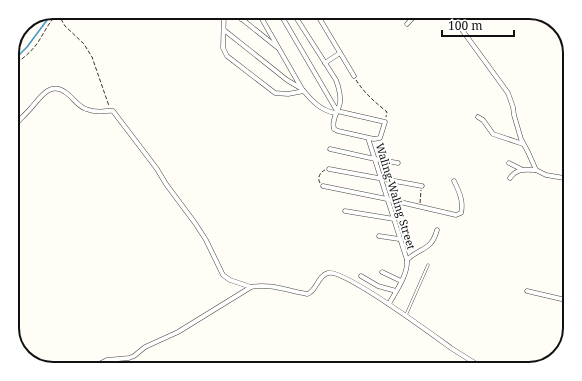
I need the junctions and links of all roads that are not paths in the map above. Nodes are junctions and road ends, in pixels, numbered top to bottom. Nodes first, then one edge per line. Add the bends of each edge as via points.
1 (224, 19) edge
2 (241, 19) edge
3 (262, 19) edge
4 (284, 19) edge
5 (297, 19) dead end
6 (320, 19) edge
7 (412, 19) edge
8 (454, 19) edge
9 (407, 24) dead end
10 (224, 30) junction
11 (281, 51) junction
12 (340, 53) junction
13 (325, 63) junction
14 (354, 76) road end
15 (303, 90) junction
16 (336, 112) junction
17 (478, 117) dead end
18 (19, 120) edge
19 (368, 138) junction
20 (524, 145) junction
21 (330, 148) dead end
22 (375, 160) junction
23 (398, 163) dead end
24 (509, 163) dead end
25 (329, 169) road end
26 (521, 170) junction
27 (536, 170) junction
28 (510, 178) dead end
29 (563, 178) edge
30 (381, 179) junction
31 (454, 181) dead end
32 (323, 186) road end
33 (422, 186) road end
34 (387, 199) junction
35 (345, 211) dead end
36 (394, 219) junction
37 (437, 230) dead end
38 (379, 236) dead end
39 (400, 239) junction
40 (407, 260) junction
41 (428, 265) dead end
42 (382, 272) dead end
43 (361, 276) dead end
44 (401, 281) junction
45 (251, 287) junction
46 (396, 291) junction
47 (528, 291) dead end
48 (563, 299) edge
49 (389, 304) junction
50 (406, 314) junction
51 (103, 362) edge
52 (474, 362) edge

1 - 10 street
2 - 11 street
3 - 11 street
4 - 16 street
5 - 13 street
6 - 12 street
7 - 9 street
8 - 20 street via 508,93
10 - 15 street
10 - 15 street via 225,53 270,90 281,94
11 - 15 street
12 - 13 street
12 - 14 street
13 - 16 street via 339,87 340,98
15 - 16 street via 321,108
16 - 19 street via 334,129
16 - 19 street via 385,122 380,138
17 - 20 street via 494,134
18 - 45 street via 44,92 54,88 66,92 87,110 100,113 111,111 117,115 195,223 223,275
19 - 22 street, Waling-Waling Street
20 - 27 street
21 - 22 street
22 - 23 street
22 - 30 street, Waling-Waling Street
24 - 26 street
25 - 30 street
26 - 27 street
26 - 28 street via 515,171
27 - 29 street via 546,175
30 - 33 street
30 - 34 street, Waling-Waling Street
31 - 34 street via 462,210 456,215
32 - 34 street
34 - 36 street, Waling-Waling Street
35 - 36 street
36 - 39 street, Waling-Waling Street
37 - 40 street via 430,246 414,253
38 - 39 street
39 - 40 street, Waling-Waling Street
40 - 44 street, Waling-Waling Street
41 - 50 lane
42 - 44 street
43 - 46 street via 378,286
44 - 46 street, Waling-Waling Street
45 - 49 street via 267,286 307,294 312,292 322,276 331,273 343,277
45 - 51 street via 178,332 145,347 134,356
46 - 49 street, Waling-Waling Street
47 - 48 street
49 - 50 street
50 - 52 street

